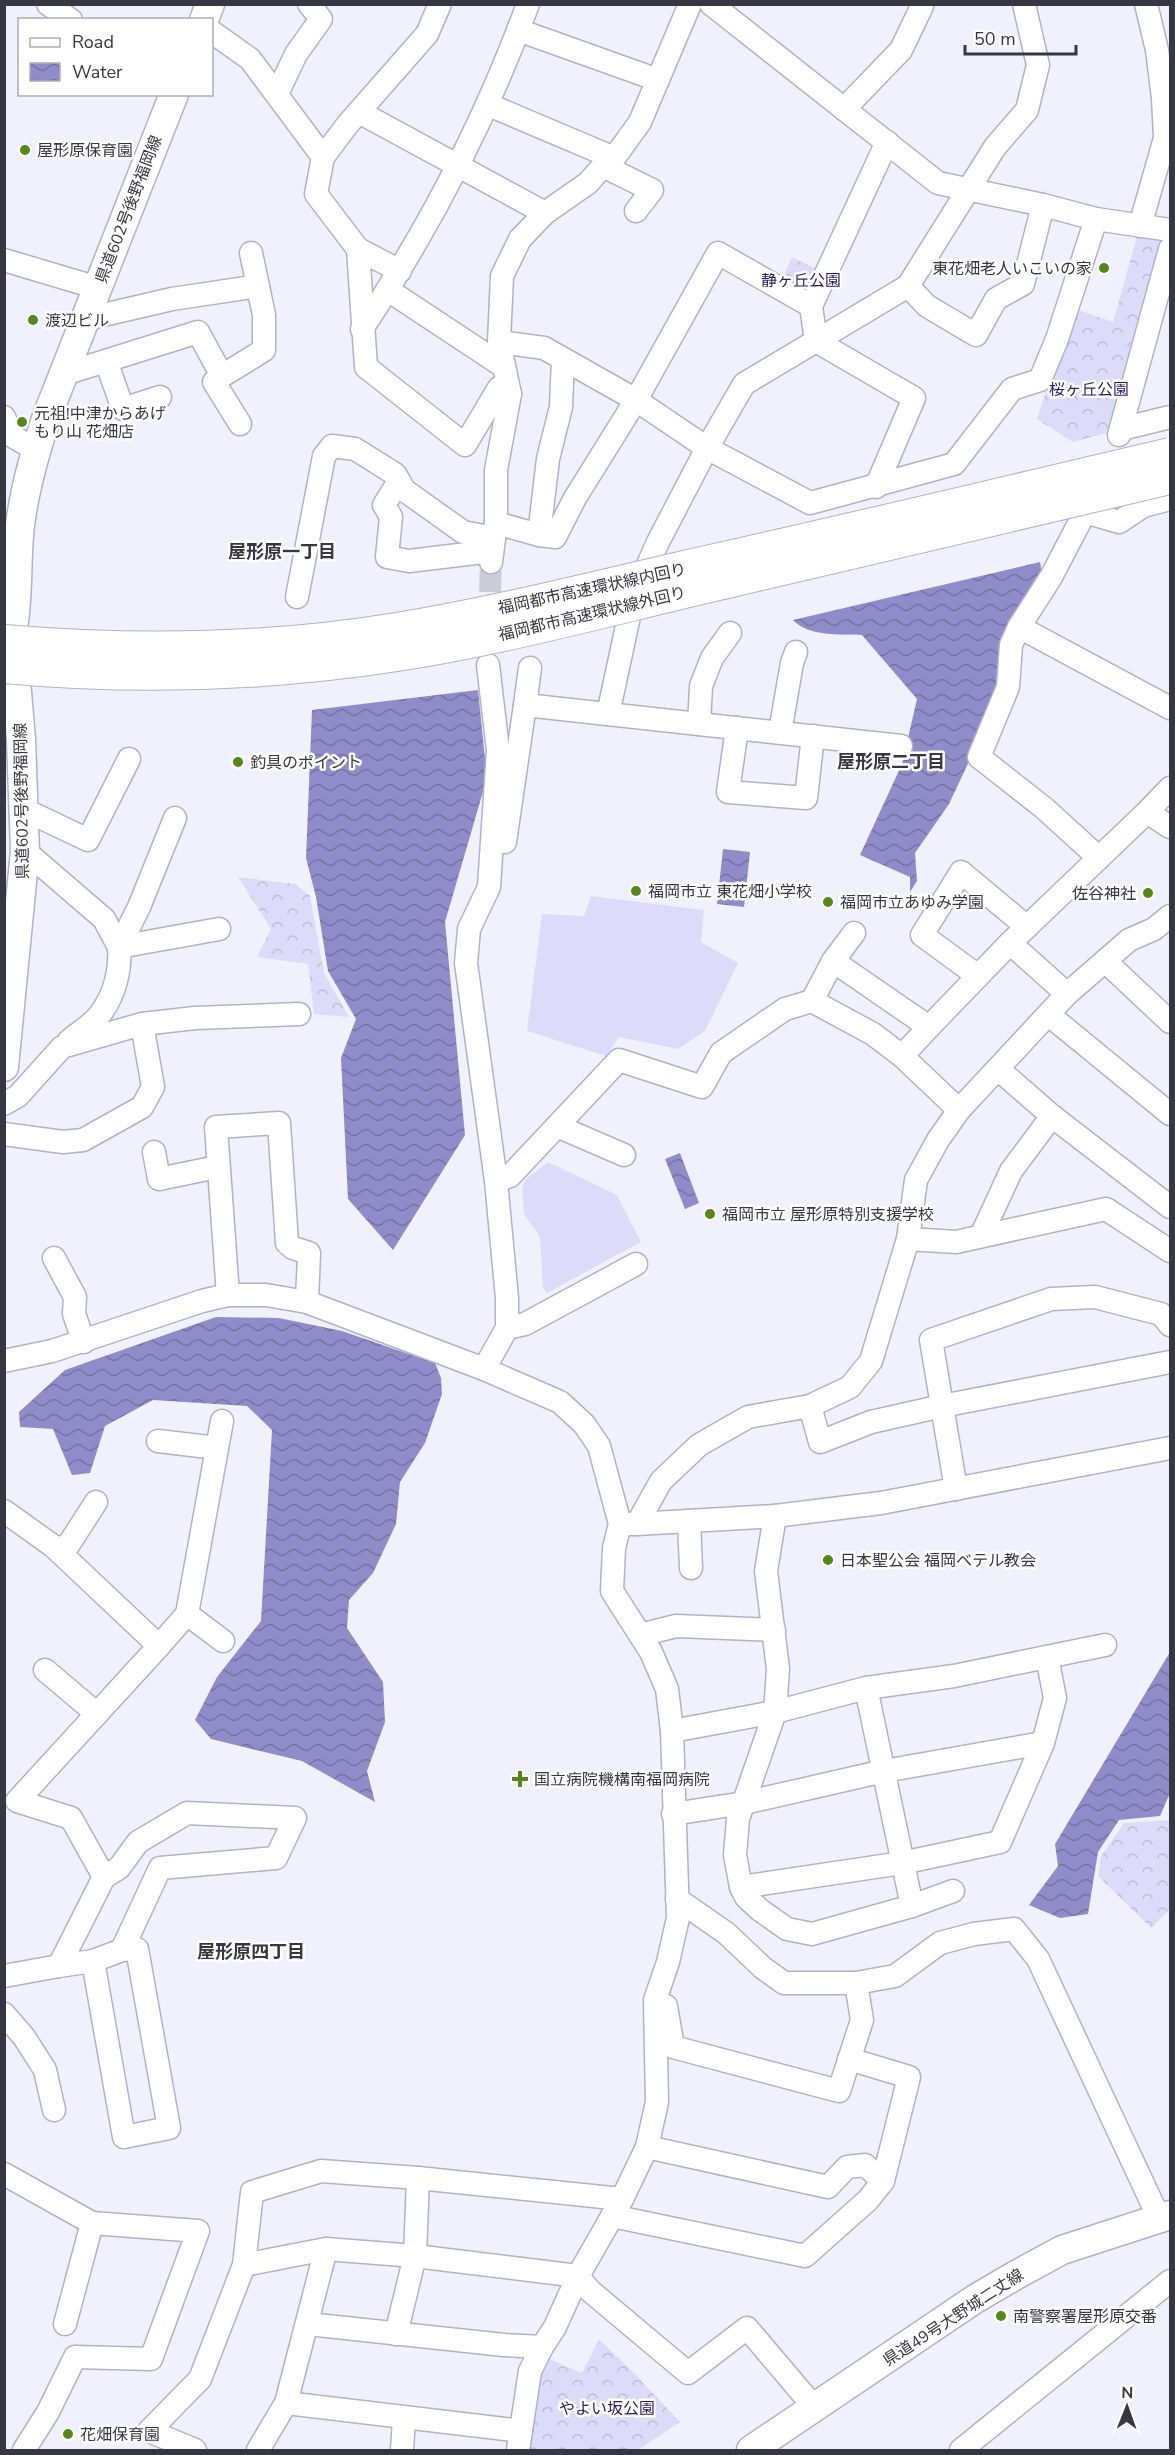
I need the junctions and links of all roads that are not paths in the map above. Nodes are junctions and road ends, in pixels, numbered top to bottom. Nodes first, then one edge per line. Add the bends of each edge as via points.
1 (48, 4) edge
2 (440, 4) edge
3 (528, 4) edge
4 (711, 4) edge
5 (1024, 4) edge
6 (1146, 4) edge
7 (687, 5) edge
8 (922, 6) edge
9 (322, 9) edge
10 (68, 18) edge
11 (518, 30) junction
12 (213, 33) edge
13 (1164, 49) edge
14 (658, 80) junction
15 (277, 94) junction
16 (173, 96) edge
17 (489, 105) junction
18 (844, 109) junction
19 (359, 112) junction
20 (887, 142) junction
21 (322, 157) junction
22 (608, 162) junction
23 (457, 167) junction
24 (967, 189) junction
25 (1044, 205) junction
26 (636, 211) dead end
27 (545, 213) junction
28 (1096, 219) junction
29 (1140, 226) junction
30 (1170, 230) edge
31 (358, 249) junction
32 (1170, 249) edge
33 (251, 253) dead end
34 (4, 260) edge
35 (394, 280) junction
36 (258, 286) junction
37 (908, 286) junction
38 (98, 288) junction
39 (811, 306) junction
40 (86, 320) junction
41 (362, 329) junction
42 (816, 341) junction
43 (499, 342) junction
44 (564, 359) junction
45 (106, 361) junction
46 (503, 366) junction
47 (64, 375) junction
48 (222, 375) junction
49 (510, 394) junction
50 (160, 398) dead end
51 (636, 400) junction
52 (4, 417) edge
53 (1170, 417) edge
54 (240, 424) dead end
55 (707, 448) junction
56 (36, 450) junction
57 (1170, 454) edge
58 (1170, 478) edge
59 (399, 481) junction
60 (876, 487) junction
61 (1170, 499) edge
62 (539, 535) junction
63 (493, 543) junction
64 (297, 597) dead end
65 (1019, 627) junction
66 (730, 633) dead end
67 (4, 641) edge
68 (796, 652) dead end
69 (488, 665) dead end
70 (4, 667) edge
71 (530, 668) dead end
72 (525, 705) junction
73 (1170, 708) edge
74 (608, 714) junction
75 (699, 724) junction
76 (737, 728) junction
77 (780, 732) junction
78 (813, 736) junction
79 (902, 746) dead end
80 (129, 759) dead end
81 (1170, 788) edge
82 (23, 809) junction
83 (1147, 812) junction
84 (175, 818) dead end
85 (1170, 827) edge
86 (1099, 858) junction
87 (18, 868) edge
88 (490, 880) junction
89 (1170, 915) edge
90 (1027, 927) junction
91 (219, 929) dead end
92 (854, 933) dead end
93 (1010, 943) junction
94 (119, 947) junction
95 (833, 961) junction
96 (1105, 961) junction
97 (978, 976) junction
98 (1067, 994) junction
99 (812, 1001) junction
100 (299, 1014) dead end
101 (1049, 1015) junction
102 (1170, 1022) edge
103 (141, 1024) junction
104 (929, 1027) junction
105 (62, 1047) junction
106 (902, 1056) junction
107 (4, 1067) edge
108 (998, 1069) junction
109 (4, 1104) edge
110 (959, 1110) junction
111 (1170, 1114) edge
112 (1052, 1116) junction
113 (557, 1126) junction
114 (4, 1134) edge
115 (154, 1152) dead end
116 (624, 1155) dead end
117 (217, 1167) junction
118 (496, 1181) junction
119 (1170, 1207) edge
120 (981, 1236) junction
121 (908, 1239) junction
122 (1170, 1251) edge
123 (54, 1258) dead end
124 (636, 1264) dead end
125 (228, 1295) junction
126 (307, 1302) junction
127 (1170, 1325) edge
128 (507, 1328) junction
129 (84, 1342) junction
130 (4, 1361) edge
131 (1170, 1362) edge
132 (484, 1369) junction
133 (810, 1406) junction
134 (942, 1406) junction
135 (222, 1421) dead end
136 (158, 1441) dead end
137 (217, 1448) junction
138 (1170, 1448) edge
139 (956, 1489) junction
140 (96, 1502) dead end
141 (4, 1511) edge
142 (775, 1516) junction
143 (689, 1521) junction
144 (628, 1524) junction
145 (58, 1550) junction
146 (691, 1568) dead end
147 (187, 1614) junction
148 (774, 1630) junction
149 (640, 1635) junction
150 (223, 1641) dead end
151 (1105, 1645) dead end
152 (159, 1646) junction
153 (1047, 1657) junction
154 (45, 1670) dead end
155 (866, 1688) junction
156 (775, 1712) junction
157 (96, 1714) junction
158 (672, 1731) junction
159 (1042, 1743) junction
160 (884, 1771) junction
161 (11, 1798) edge
162 (744, 1803) junction
163 (673, 1814) junction
164 (902, 1863) junction
165 (104, 1877) junction
166 (741, 1887) junction
167 (953, 1891) dead end
168 (677, 1899) junction
169 (912, 1906) junction
170 (122, 1950) junction
171 (93, 1961) junction
172 (59, 1965) junction
173 (4, 1976) edge
174 (661, 1981) junction
175 (856, 1983) junction
176 (4, 2014) edge
177 (849, 2059) junction
178 (54, 2110) dead end
179 (647, 2147) junction
180 (4, 2174) edge
181 (418, 2178) junction
182 (883, 2181) junction
183 (617, 2208) junction
184 (1165, 2216) edge
185 (92, 2223) junction
186 (326, 2249) junction
187 (415, 2256) junction
188 (243, 2265) junction
189 (578, 2276) junction
190 (1170, 2281) edge
191 (65, 2324) dead end
192 (308, 2324) junction
193 (396, 2334) junction
194 (542, 2347) junction
195 (286, 2403) junction
196 (814, 2407) junction
197 (404, 2419) junction
198 (519, 2441) edge
199 (24, 2451) edge
200 (195, 2451) edge
201 (258, 2451) edge
202 (402, 2451) edge
203 (751, 2451) edge
204 (961, 2451) edge

1 - 10 street
2 - 19 street via 427,34
3 - 11 street
4 - 18 street
5 - 24 street via 1038,65 1027,110 995,147
6 - 13 street
7 - 14 street
8 - 18 street via 901,50
9 - 15 street
11 - 14 street
11 - 17 street
12 - 15 street via 249,59
13 - 29 street via 1165,138
14 - 22 street via 640,122
15 - 21 street
16 - 38 main road, 県道602号後野福岡線
17 - 22 street
17 - 23 street
18 - 20 street
19 - 21 street
19 - 23 street
20 - 24 street via 938,183
20 - 39 street
21 - 31 street via 316,194
22 - 26 street via 652,190
22 - 27 street via 588,183
23 - 27 street
23 - 35 street
24 - 25 street
24 - 37 street
25 - 28 street
25 - 37 street via 1023,284 996,300 976,336 927,306
27 - 43 street via 520,239 502,276
28 - 29 street
28 - 60 street via 1040,380 1012,389 954,464
29 - 30 street
31 - 35 street
31 - 41 street
32 - 53 street via 1120,432
33 - 36 street
34 - 38 street
35 - 41 street
35 - 46 street
36 - 40 street via 172,299
36 - 48 street via 264,315 264,350
37 - 42 street
38 - 40 main road, 県道602号後野福岡線
39 - 42 street
39 - 51 street via 718,253
40 - 47 main road, 県道602号後野福岡線
41 - 49 street via 366,367 465,445 499,388
42 - 55 street via 744,384
42 - 60 street via 914,398
43 - 44 street via 544,348
43 - 46 street
44 - 51 street
44 - 62 street via 561,407 548,459
45 - 47 street
45 - 48 street via 198,332
45 - 50 street via 123,409
46 - 49 street
47 - 56 main road, 県道602号後野福岡線
48 - 54 street via 214,382
49 - 63 street via 496,470
51 - 55 street
51 - 62 street via 555,537
52 - 56 street via 12,436
55 - 60 street via 810,503
55 - 74 street via 633,598
56 - 82 main road, 県道602号後野福岡線 via 21,519 12,633
57 - 67 highway, 福岡都市高速環状線内回り, bridge via 782,546 397,629 299,641 195,647 122,648
58 - 70 highway, 福岡都市高速環状線外回り, bridge via 537,627 398,655 300,667 195,673
59 - 63 street via 404,490 463,532
59 - 63 street via 384,506 392,517 387,556 409,561
59 - 64 street via 395,474 355,449 332,446 324,456
61 - 65 street via 1143,506 1119,522 1084,512 1051,578
62 - 63 street
65 - 73 street
65 - 86 street via 1011,645 1008,687 979,757
66 - 75 street via 712,658 701,686
68 - 77 street
69 - 88 street via 498,750
71 - 72 street
72 - 74 street
72 - 88 street via 502,855
74 - 75 street
75 - 76 street
76 - 77 street
76 - 78 street via 728,792 806,798
77 - 78 street
78 - 79 street
80 - 82 street via 88,840
81 - 83 street
82 - 87 main road, 県道602号後野福岡線
83 - 85 street
83 - 86 street
84 - 94 street
86 - 90 street
87 - 94 street via 104,919
87 - 107 main road, 県道602号後野福岡線
88 - 118 street via 469,928 466,963
89 - 96 street via 1154,929 1129,940
90 - 93 street
90 - 97 street via 961,872 922,935
91 - 94 street
92 - 95 street
93 - 97 street
93 - 98 street
94 - 105 street via 120,966 101,1014
95 - 99 street
95 - 104 street
96 - 98 street
96 - 102 street
97 - 104 street
98 - 101 street
99 - 106 street via 873,1034
99 - 113 street via 785,1009 721,1053 721,1065 702,1087 619,1060
100 - 103 street
101 - 108 street
101 - 111 street
103 - 105 street
103 - 114 street via 153,1087 141,1107 83,1140 63,1142
104 - 106 street
105 - 109 street via 18,1096
106 - 110 street
108 - 110 street
108 - 112 street
110 - 121 street via 916,1180
112 - 119 street
112 - 120 street via 1011,1172
113 - 116 street
113 - 118 street via 510,1176
115 - 117 street via 159,1179
117 - 125 street
117 - 126 street via 216,1127 279,1123 287,1243 309,1253
118 - 128 street
120 - 121 street via 956,1242
120 - 122 street via 1106,1209
121 - 133 street via 871,1360 850,1387
123 - 129 street via 75,1297 74,1314
124 - 128 street via 525,1324
125 - 126 street via 266,1295
125 - 129 street
126 - 132 street
127 - 134 street via 1161,1314 1095,1297 1051,1299 931,1340
128 - 132 street
129 - 130 street
131 - 134 street
132 - 144 street via 560,1402 584,1424 599,1446
133 - 134 street via 820,1442 871,1422
133 - 144 street via 748,1416 699,1445 661,1480
134 - 139 street
135 - 137 street
136 - 137 street
137 - 147 street
138 - 139 street
139 - 142 street
140 - 145 street via 69,1544
141 - 145 street
142 - 143 street
142 - 148 street via 766,1571
143 - 144 street
143 - 146 street
144 - 149 street via 614,1548 612,1591
145 - 152 street
147 - 150 street
147 - 152 street
148 - 149 street via 676,1626
148 - 156 street via 778,1669
149 - 158 street via 667,1689
151 - 153 street
152 - 157 street
153 - 155 street via 954,1676
153 - 159 street via 1055,1698
154 - 157 street
155 - 156 street
155 - 160 street
156 - 158 street
156 - 162 street
157 - 161 street
158 - 163 street
159 - 160 street
159 - 164 street via 1000,1842
160 - 162 street
160 - 164 street
161 - 165 street via 71,1818
162 - 163 street
162 - 166 street via 738,1819 735,1855
163 - 168 street
164 - 166 street
164 - 169 street
165 - 170 street via 119,1868 138,1842 187,1813 295,1818 276,1858 160,1868
165 - 172 street
166 - 169 street via 760,1910 787,1929 812,1934
167 - 169 street
168 - 174 street via 678,1918
168 - 175 street via 726,1933 784,1983
170 - 171 street
170 - 171 street via 137,1949 170,2128 124,2137
171 - 172 street
172 - 173 street
174 - 177 street via 674,2048 839,2091
174 - 179 street via 655,2000 657,2102
175 - 177 street via 862,2020
175 - 184 street via 895,1976 940,1943 1014,1929 1038,1959
176 - 178 street via 45,2070
177 - 182 street via 909,2077
179 - 182 street via 828,2187 847,2167 865,2165
179 - 183 street
180 - 185 street
181 - 183 street
181 - 187 street
181 - 188 street via 321,2171 252,2192
182 - 183 street via 868,2200 805,2256
183 - 189 street
184 - 196 main road, 県道49号大野城二丈線 via 1062,2250 1025,2270
185 - 191 street
185 - 199 street via 198,2231 150,2359 75,2357
186 - 187 street
186 - 188 street
186 - 192 street
187 - 189 street
187 - 193 street
188 - 200 street via 200,2379 149,2431
189 - 194 street
189 - 196 street via 589,2290 688,2373 747,2328
190 - 204 street
192 - 193 street
192 - 195 street
193 - 194 street
194 - 198 street via 530,2371
195 - 197 street
195 - 201 street
196 - 203 main road, 県道49号大野城二丈線
197 - 198 street
197 - 202 street

